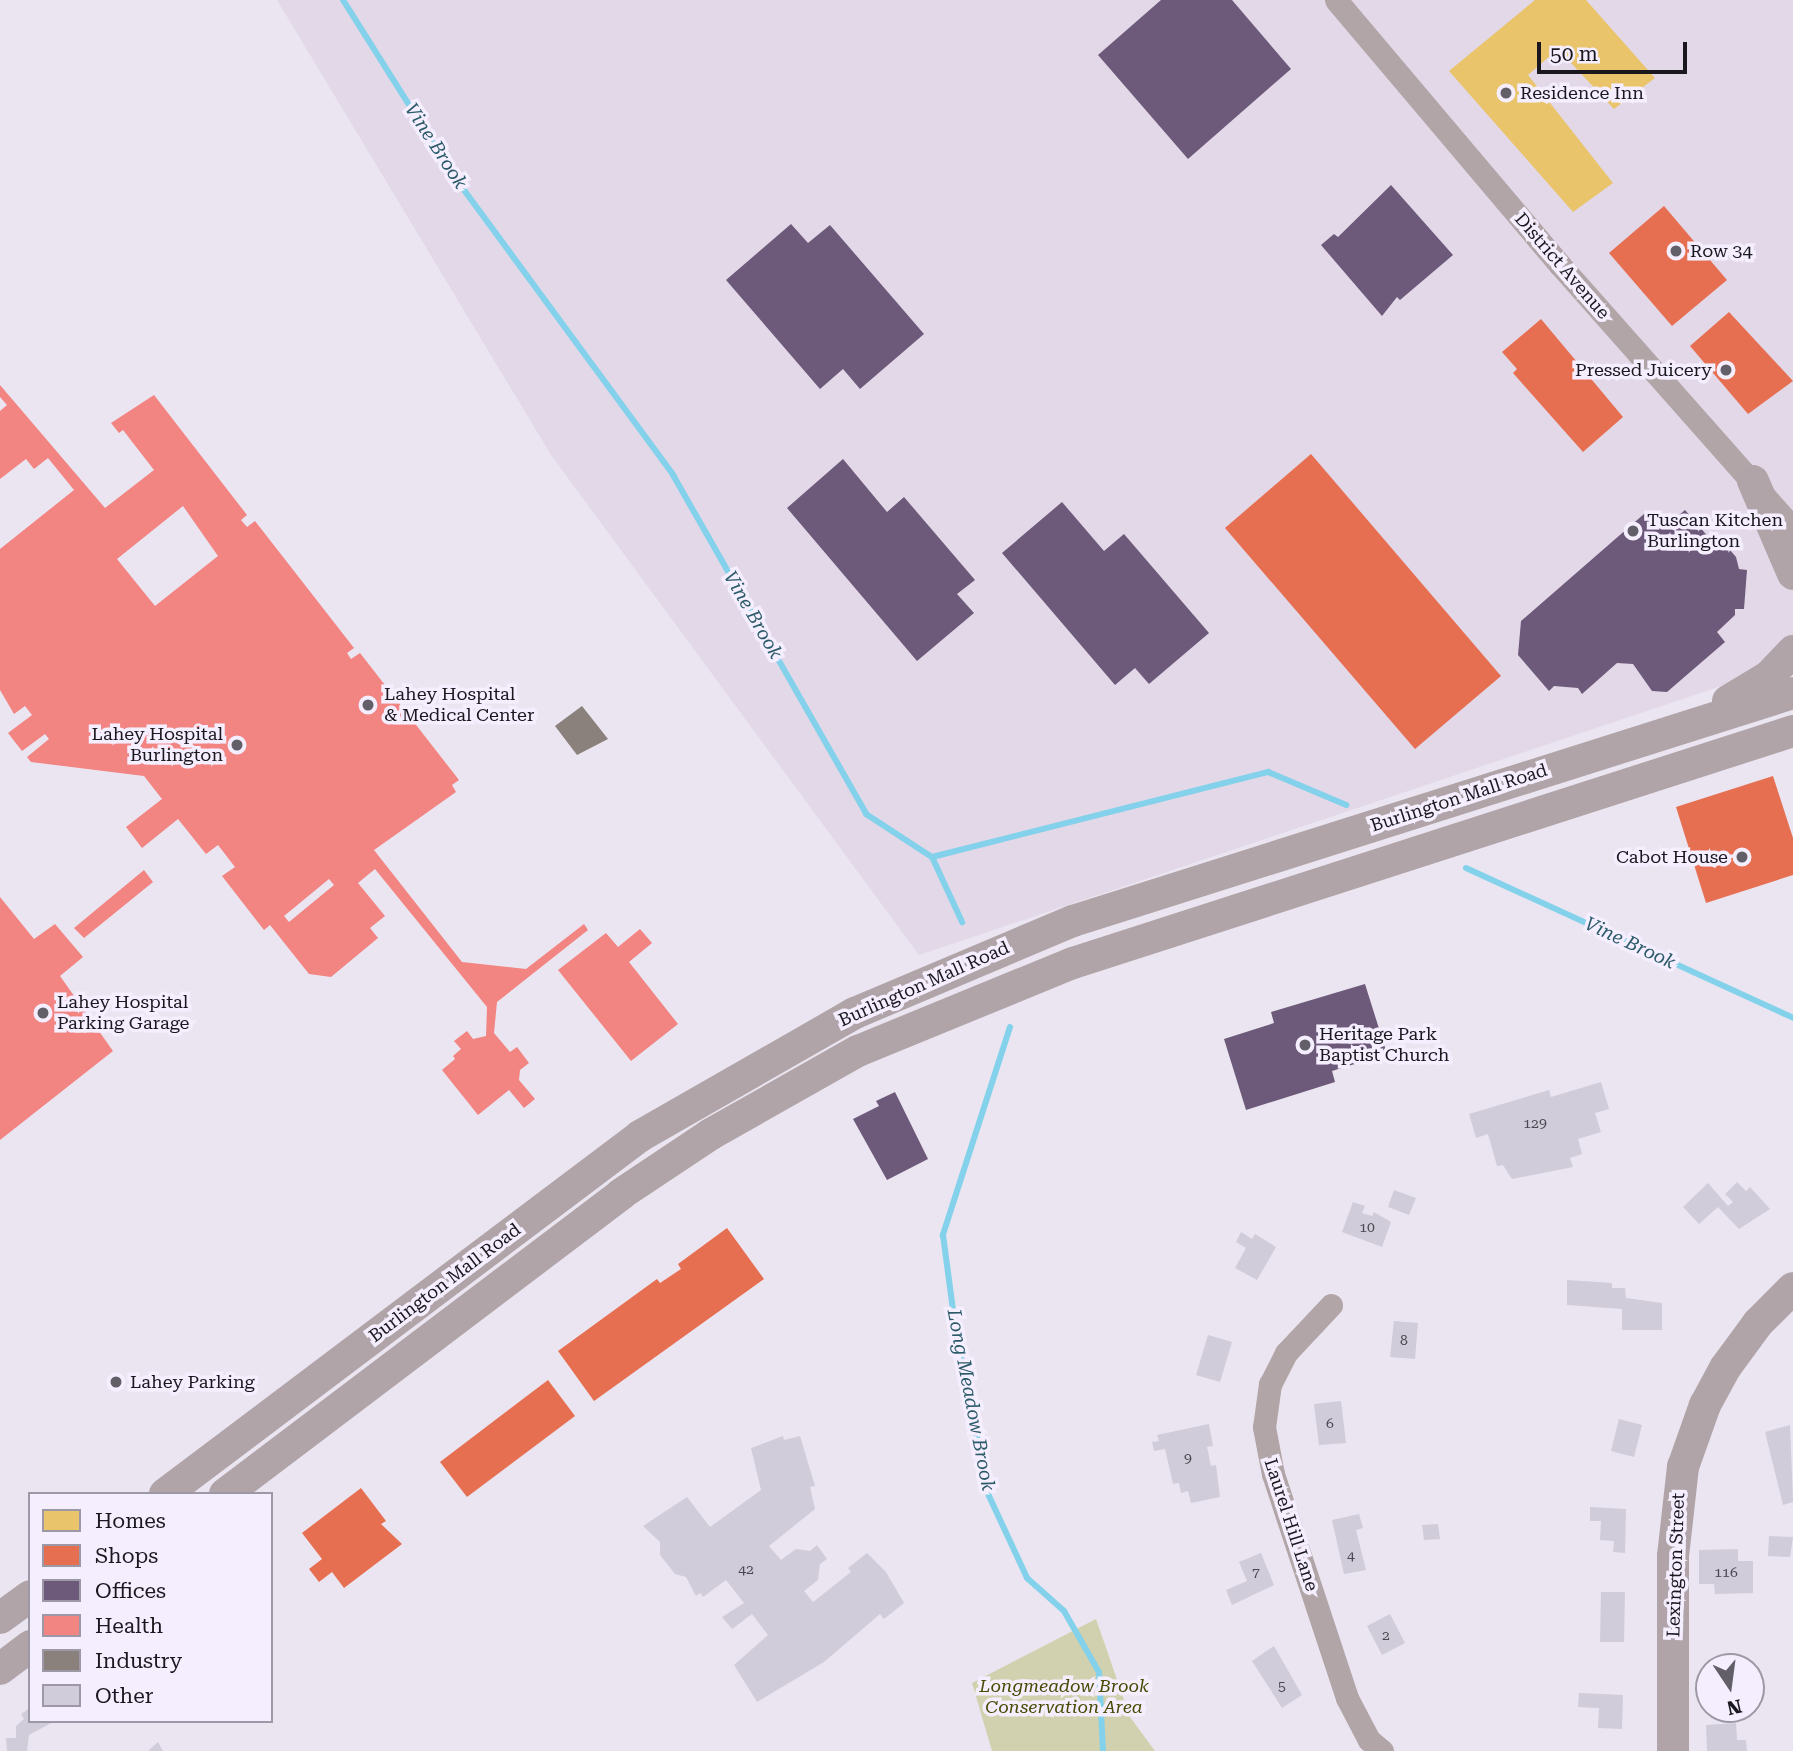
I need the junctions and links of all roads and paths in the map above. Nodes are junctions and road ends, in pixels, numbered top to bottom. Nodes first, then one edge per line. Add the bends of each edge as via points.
1 (1336, 0) edge
2 (1753, 481) junction
3 (1793, 528) edge
4 (1793, 574) edge
5 (1793, 651) edge
6 (1793, 693) edge
7 (1680, 729) junction
8 (1793, 731) edge
9 (1793, 1288) edge
10 (1331, 1306) dead end
11 (168, 1492) edge
12 (228, 1492) edge
13 (28, 1597) edge
14 (0, 1618) edge
15 (28, 1648) edge
16 (0, 1669) edge
17 (1382, 1751) edge
18 (1674, 1751) edge

1 - 2 street, District Avenue via 1560,265
2 - 3 street, District Avenue
2 - 4 main road
5 - 7 main road via 1768,677
6 - 7 main road, Burlington Mall Road
7 - 11 main road, Burlington Mall Road via 1073,921 855,1013 640,1136
8 - 12 main road, Burlington Mall Road via 1073,962 858,1051 722,1127 631,1187
9 - 18 main road, Lexington Street via 1758,1322 1725,1368 1704,1405 1683,1467 1673,1556
10 - 17 street, Laurel Hill Lane via 1286,1353 1270,1384 1264,1427 1273,1474 1347,1698 1369,1740
13 - 14 main road
15 - 16 main road

